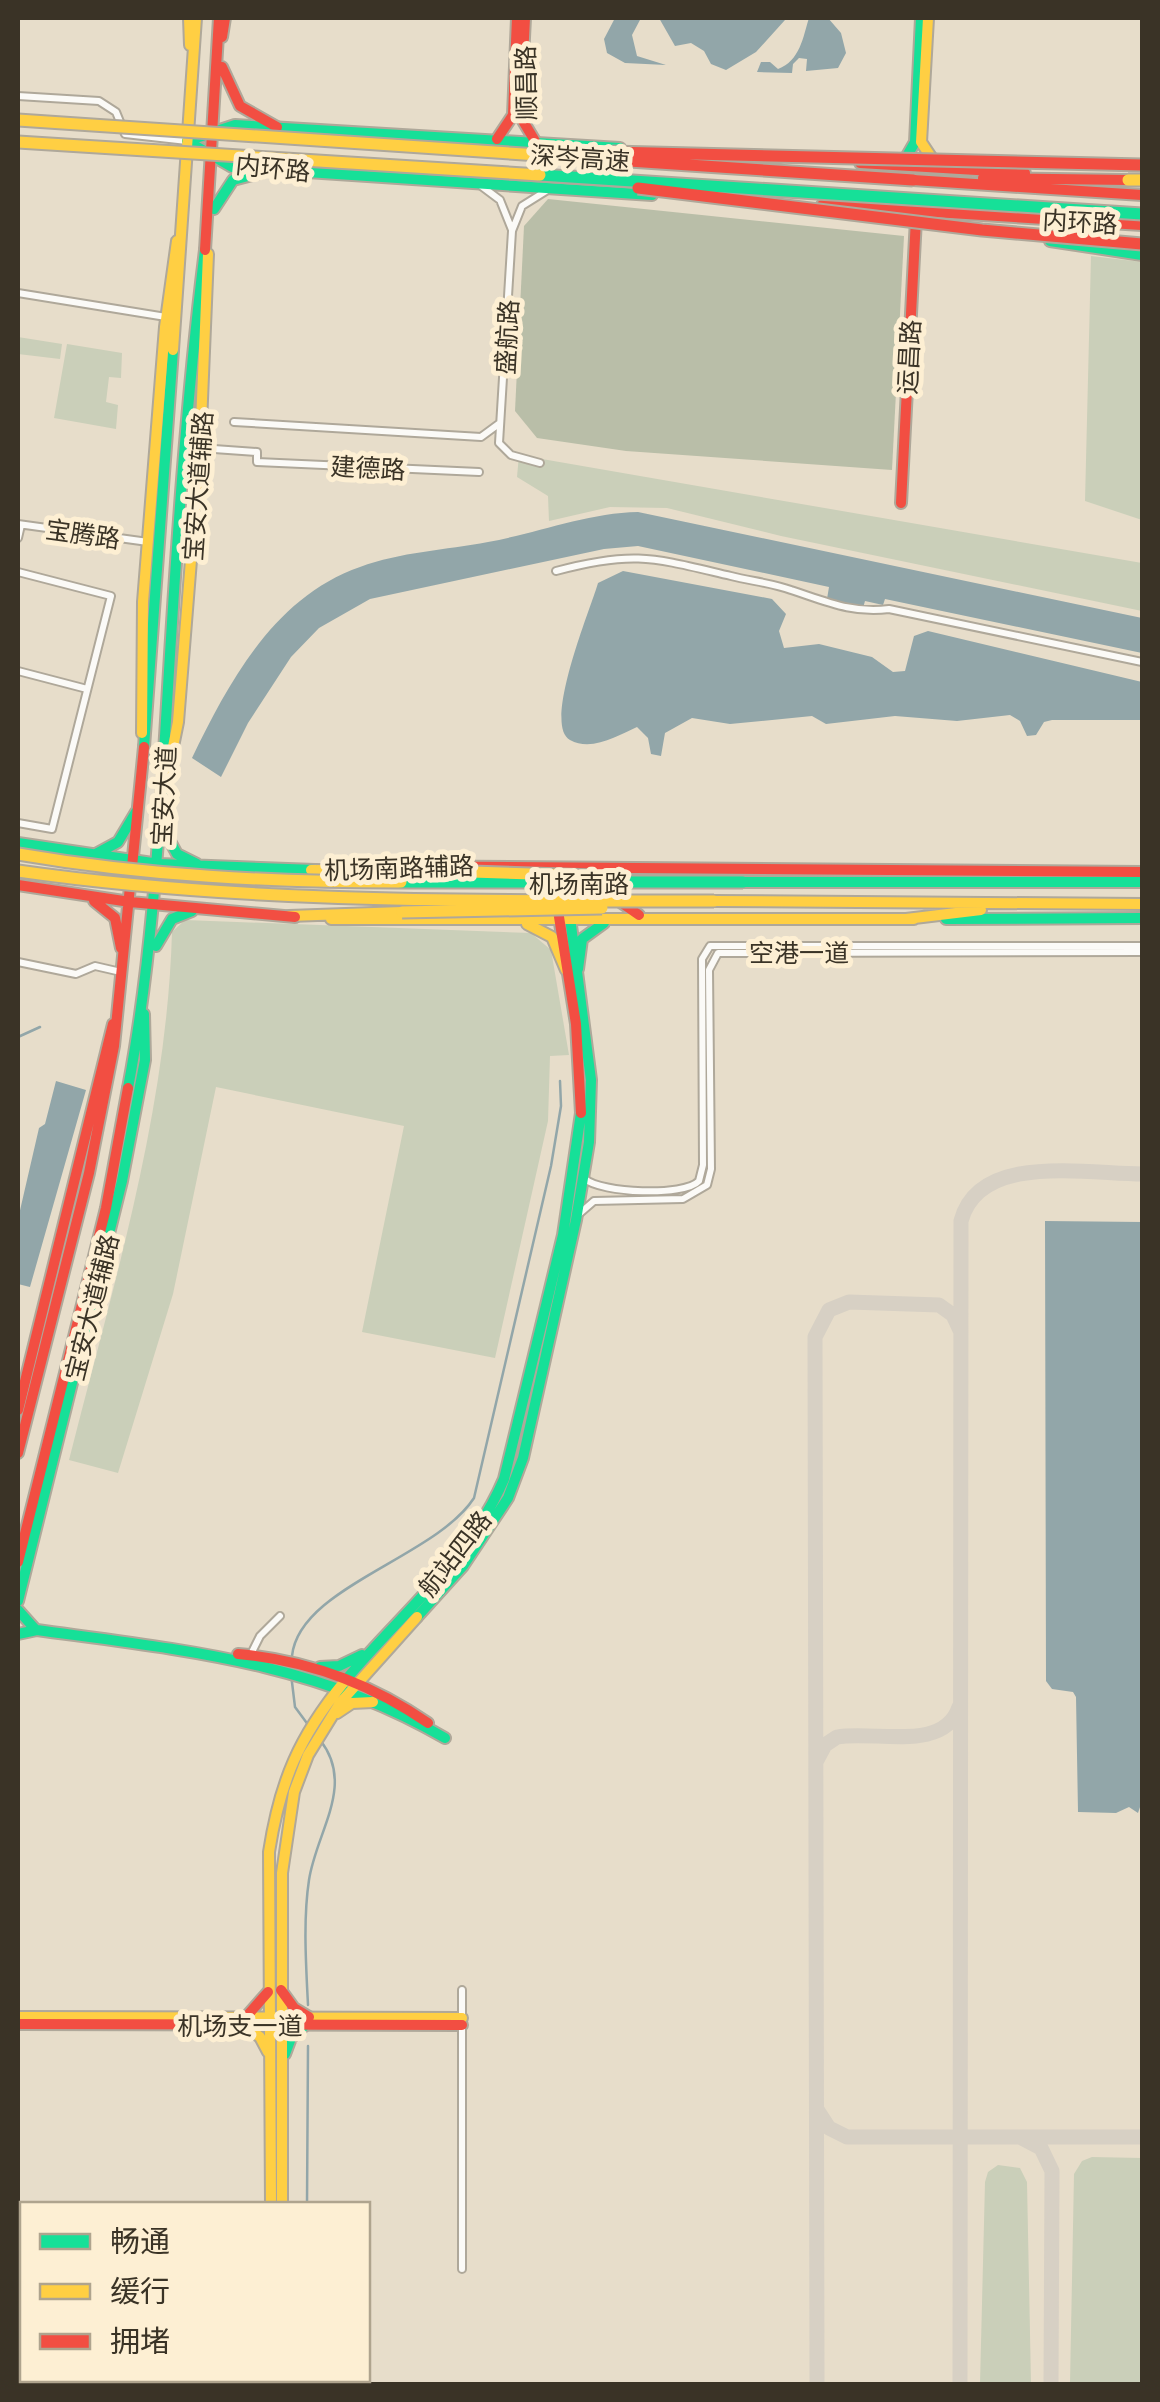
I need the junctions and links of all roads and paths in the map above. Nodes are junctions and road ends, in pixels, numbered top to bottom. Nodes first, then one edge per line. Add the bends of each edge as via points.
1 (193, 18) edge
2 (222, 18) edge
3 (517, 18) edge
4 (525, 18) edge
5 (925, 18) edge
6 (219, 54) junction
7 (18, 96) edge
8 (18, 120) edge
9 (278, 127) junction
10 (214, 132) junction
11 (494, 140) junction
12 (18, 142) edge
13 (187, 142) junction
14 (537, 142) junction
15 (528, 153) junction
16 (213, 156) junction
17 (1142, 165) edge
18 (895, 166) junction
19 (946, 169) junction
20 (271, 170) junction
21 (540, 174) junction
22 (913, 180) junction
23 (1142, 180) edge
24 (472, 183) junction
25 (557, 189) junction
26 (1142, 195) edge
27 (916, 212) junction
28 (182, 214) junction
29 (1142, 214) edge
30 (209, 219) junction
31 (1142, 225) edge
32 (982, 230) junction
33 (512, 231) junction
34 (208, 236) junction
35 (1142, 244) edge
36 (1142, 256) edge
37 (18, 293) edge
38 (166, 318) junction
39 (234, 422) dead end
40 (501, 422) junction
41 (200, 448) junction
42 (540, 463) dead end
43 (479, 472) dead end
44 (900, 503) dead end
45 (19, 524) edge
46 (18, 538) edge
47 (148, 542) junction
48 (556, 571) dead end
49 (18, 572) edge
50 (1142, 662) edge
51 (18, 671) edge
52 (87, 689) junction
53 (143, 749) junction
54 (164, 794) junction
55 (138, 806) junction
56 (162, 819) junction
57 (18, 823) edge
58 (18, 843) edge
59 (64, 852) junction
60 (18, 854) edge
61 (83, 855) junction
62 (134, 861) junction
63 (160, 864) junction
64 (557, 866) junction
65 (637, 868) junction
66 (218, 869) junction
67 (312, 870) junction
68 (18, 871) edge
69 (1142, 872) edge
70 (1142, 882) edge
71 (714, 883) junction
72 (18, 886) edge
73 (56, 893) junction
74 (74, 896) junction
75 (714, 900) junction
76 (130, 902) junction
77 (1142, 904) edge
78 (156, 905) junction
79 (1028, 905) junction
80 (203, 909) junction
81 (225, 911) junction
82 (288, 916) junction
83 (1142, 918) edge
84 (630, 919) junction
85 (667, 919) junction
86 (906, 919) junction
87 (506, 920) junction
88 (564, 920) junction
89 (1142, 949) edge
90 (18, 962) edge
91 (150, 966) junction
92 (123, 969) junction
93 (572, 970) junction
94 (144, 1010) junction
95 (117, 1012) junction
96 (585, 1178) junction
97 (576, 1220) junction
98 (77, 1326) junction
99 (77, 1363) junction
100 (18, 1410) edge
101 (18, 1452) edge
102 (18, 1562) edge
103 (18, 1601) edge
104 (18, 1610) edge
105 (280, 1616) dead end
106 (38, 1630) junction
107 (18, 1634) edge
108 (370, 1651) junction
109 (214, 1654) junction
110 (252, 1654) junction
111 (384, 1654) junction
112 (267, 1660) junction
113 (304, 1670) junction
114 (347, 1685) junction
115 (381, 1699) junction
116 (317, 1712) junction
117 (327, 1722) junction
118 (303, 1750) junction
119 (276, 1990) junction
120 (462, 1990) dead end
121 (18, 2021) edge
122 (240, 2021) junction
123 (309, 2021) junction
124 (462, 2021) junction
125 (276, 2022) junction
126 (276, 2060) junction
127 (271, 2202) edge
128 (282, 2202) edge
129 (462, 2269) dead end

1 - 13 main road, 宝安大道
2 - 6 main road, 宝安大道
3 - 11 main road, 顺昌路 via 512,115
4 - 14 main road, 顺昌路 via 520,116
5 - 18 main road via 915,142
5 - 19 main road via 921,142 928,158
6 - 9 main road via 235,104
6 - 10 main road, 宝安大道
7 - 13 street via 99,102 116,112 125,134
8 - 15 main road, 深岑高速, bridge
9 - 10 main road, 内环路 via 231,125
9 - 11 main road, 内环路
10 - 13 main road, 内环路
10 - 16 main road, 宝安大道
11 - 14 main road, 内环路
12 - 21 main road, 深岑高速, bridge
13 - 16 main road, 内环路
13 - 28 main road, 宝安大道
14 - 18 main road, 内环路
15 - 17 main road, bridge
15 - 22 main road, 深岑高速, bridge
16 - 20 main road, 内环路 via 232,167
16 - 30 main road, 宝安大道
18 - 19 main road, 内环路
19 - 23 main road, 内环路
20 - 24 main road, 内环路
20 - 30 main road via 233,180
21 - 29 main road, 深岑高速, bridge
21 - 32 main road, bridge
22 - 23 main road, bridge
22 - 26 main road, 深岑高速
24 - 25 main road, 内环路
24 - 33 street via 500,200
25 - 27 main road, 内环路
25 - 33 street via 528,199
27 - 31 main road, 内环路
27 - 44 main road, 运昌路
28 - 38 main road, 宝安大道辅路
28 - 53 main road, 宝安大道
30 - 34 main road, 宝安大道
32 - 35 main road, bridge
32 - 36 main road, bridge
33 - 40 street, 盛航路
34 - 41 main road, 宝安大道辅路
34 - 54 main road, 宝安大道 via 186,451
37 - 38 street
38 - 47 main road, 宝安大道辅路
39 - 40 street via 481,437
40 - 42 street, 盛航路 via 500,443 511,456
41 - 43 street, 建德路 via 258,452 257,462
41 - 54 main road, 宝安大道辅路 via 178,722
45 - 46 street
45 - 47 street, 宝腾路
47 - 53 main road, 宝安大道辅路 via 139,683
48 - 50 street via 616,556 659,557 866,612 889,608
49 - 52 street via 111,596
51 - 52 street
52 - 57 street via 52,829
53 - 55 main road, 宝安大道
54 - 56 main road, 宝安大道
55 - 61 main road via 113,847
55 - 62 main road, 宝安大道
56 - 63 main road, 宝安大道
56 - 66 main road via 176,854
58 - 59 main road, 机场南路辅路
59 - 61 main road, 机场南路辅路
59 - 73 main road via 77,861 80,876 72,888
60 - 71 main road, 机场南路, bridge via 127,871 273,882
61 - 62 main road, 机场南路辅路
62 - 63 main road, 机场南路辅路
62 - 76 main road, 宝安大道
63 - 66 main road, 机场南路辅路
63 - 78 main road, 宝安大道
64 - 65 main road, 机场南路辅路
64 - 67 main road, 机场南路辅路
64 - 88 main road, 航站四路
65 - 69 main road, 机场南路辅路
65 - 85 main road via 620,879 619,901 636,914
66 - 67 main road, 机场南路辅路
66 - 81 main road via 207,888 211,903
67 - 71 main road, bridge
68 - 75 main road, 机场南路, bridge via 140,889 288,899
70 - 71 main road, 机场南路, bridge
72 - 73 main road, 机场南路辅路
73 - 74 main road, 机场南路辅路
74 - 76 main road, 机场南路辅路
74 - 92 main road via 112,913
75 - 79 main road, 机场南路
75 - 82 main road, bridge
76 - 78 main road, 机场南路辅路
76 - 92 main road, 宝安大道
77 - 79 main road, 机场南路
78 - 80 main road, 机场南路辅路
78 - 91 main road, 宝安大道
79 - 86 main road
80 - 81 main road, 机场南路辅路
80 - 91 main road via 168,923
81 - 82 main road, 机场南路辅路
82 - 87 main road, 机场南路辅路
83 - 86 main road, 机场南路辅路
84 - 85 main road, 机场南路辅路
84 - 88 main road, 机场南路辅路
84 - 93 main road via 589,930
85 - 86 main road, 机场南路辅路
87 - 88 main road, 机场南路辅路
87 - 93 main road via 548,933
88 - 93 main road, 航站四路
89 - 96 street, 空港一道 via 710,946 702,959 699,1181 681,1190 604,1189
89 - 97 street, 空港一道 via 714,954 706,1185 683,1199 594,1200
90 - 92 street via 76,974 95,966
91 - 94 main road, 宝安大道
92 - 95 main road, 宝安大道
93 - 96 main road, 航站四路 via 591,1080
93 - 108 main road, 航站四路 via 580,1072 577,1156 510,1459 475,1533
94 - 98 main road, 宝安大道
94 - 99 main road, 宝安大道辅路 via 139,1096
95 - 100 main road, 宝安大道辅路
95 - 101 main road, 宝安大道 via 100,1123
96 - 97 main road, 航站四路
97 - 111 main road, 航站四路 via 523,1458 508,1498 471,1557
98 - 99 main road
98 - 102 main road, 宝安大道
99 - 103 main road, 宝安大道辅路
104 - 106 main road
105 - 110 street
106 - 107 main road
106 - 109 main road
108 - 113 main road via 339,1666
108 - 114 main road, 航站四路
109 - 110 main road
109 - 112 main road
110 - 112 main road
111 - 114 main road, 航站四路
111 - 115 main road via 372,1678
112 - 113 main road
113 - 114 main road
113 - 116 main road via 320,1687
114 - 115 main road
114 - 116 main road, 航站四路
114 - 117 main road, 航站四路
115 - 115 main road via 446,1738
115 - 117 main road via 352,1703
116 - 118 main road, 航站四路
117 - 118 main road, 航站四路
118 - 119 main road, 航站四路 via 282,1785 270,1831
119 - 122 main road
119 - 123 main road
119 - 125 main road, 航站四路
120 - 124 street
121 - 122 main road, 机场支一道
122 - 125 main road, 机场支一道
122 - 126 main road
123 - 124 main road, 机场支一道
123 - 125 main road, 机场支一道
123 - 126 main road
124 - 129 street
125 - 126 main road, 航站四路
126 - 127 main road, 航站四路
126 - 128 main road, 航站四路

